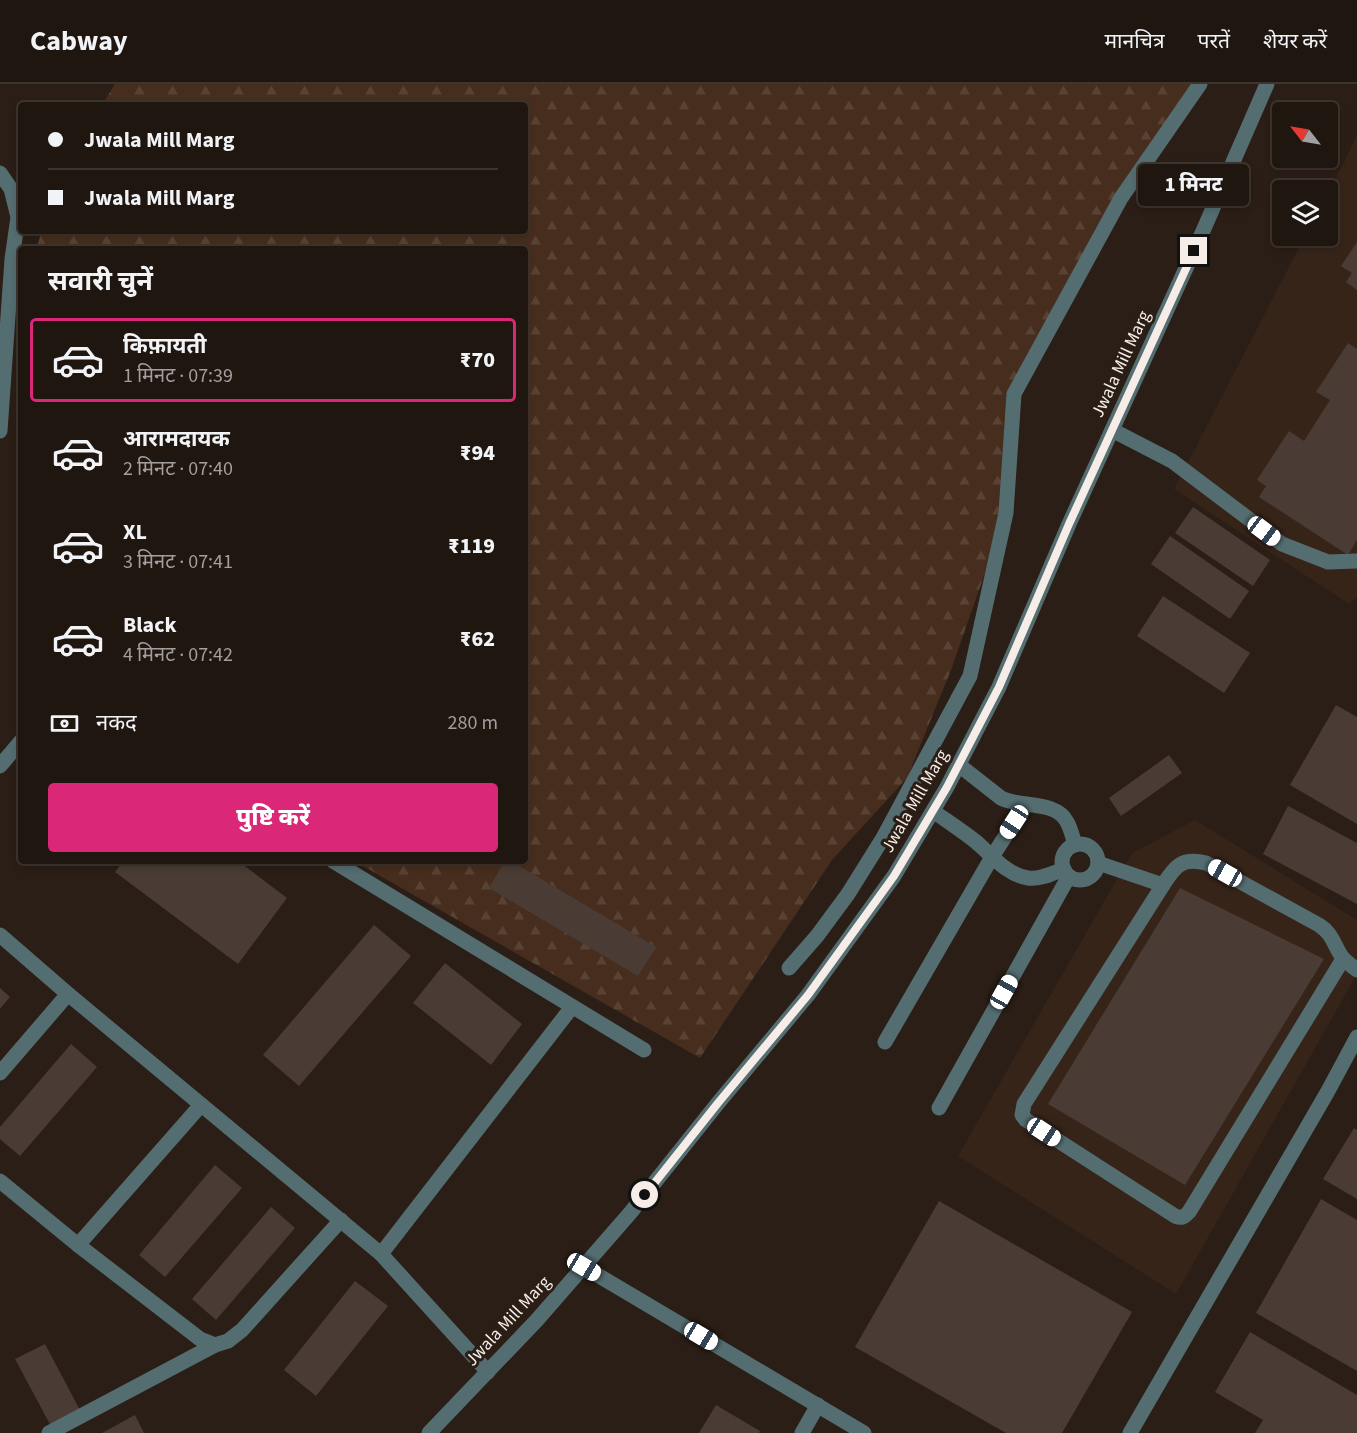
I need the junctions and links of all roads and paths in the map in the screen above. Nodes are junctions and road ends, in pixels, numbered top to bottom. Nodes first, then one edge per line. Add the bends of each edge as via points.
1 (1200, 84) edge
2 (1267, 84) edge
3 (0, 173) edge
4 (0, 430) edge
5 (1112, 430) junction
6 (1357, 561) edge
7 (18, 745) edge
8 (959, 765) junction
9 (0, 766) edge
10 (1026, 804) junction
11 (933, 811) junction
12 (1076, 845) junction
13 (992, 856) junction
14 (1098, 863) junction
15 (338, 864) edge
16 (1067, 873) junction
17 (1163, 885) junction
18 (0, 935) edge
19 (1343, 959) junction
20 (789, 968) dead end
21 (1357, 970) edge
22 (68, 994) junction
23 (572, 1007) junction
24 (1357, 1037) edge
25 (885, 1042) dead end
26 (644, 1050) dead end
27 (0, 1073) edge
28 (201, 1105) junction
29 (939, 1108) dead end
30 (0, 1181) edge
31 (341, 1220) junction
32 (78, 1245) junction
33 (381, 1254) junction
34 (584, 1267) junction
35 (215, 1346) junction
36 (488, 1372) junction
37 (818, 1405) junction
38 (49, 1433) edge
39 (429, 1433) edge
40 (802, 1433) edge
41 (864, 1433) edge
42 (1130, 1433) edge

1 - 20 street via 1120,198 1014,394 1006,513 970,676 883,838 848,894
2 - 5 street, Jwala Mill Marg
3 - 4 street via 11,189 18,217
5 - 6 street via 1172,461 1282,544 1328,562
5 - 8 street, Jwala Mill Marg via 999,687
7 - 9 street
8 - 10 street via 1001,798
8 - 11 street, Jwala Mill Marg
10 - 12 street via 1060,813 1067,820
10 - 13 street
11 - 13 street
11 - 34 street, Jwala Mill Marg via 894,876 808,995
12 - 14 street via 1090,847 1097,854
12 - 16 street via 1066,851 1062,860
13 - 16 street via 1028,879
13 - 25 street
14 - 16 street via 1088,879 1078,880
14 - 17 street
15 - 23 street
16 - 29 street
17 - 19 street via 1180,864 1193,859 1206,863 1326,929
17 - 19 street via 1024,1104 1022,1115 1175,1216 1184,1217 1189,1212
18 - 22 street
19 - 21 street
22 - 27 street
22 - 28 street
23 - 26 street
23 - 33 street
24 - 42 street
28 - 31 street
28 - 32 street
30 - 32 street
31 - 33 street
31 - 35 street via 242,1330
32 - 35 street via 200,1339
33 - 36 street
34 - 36 street, Jwala Mill Marg
34 - 37 street
35 - 38 street
36 - 39 street, Jwala Mill Marg
37 - 40 street
37 - 41 street

